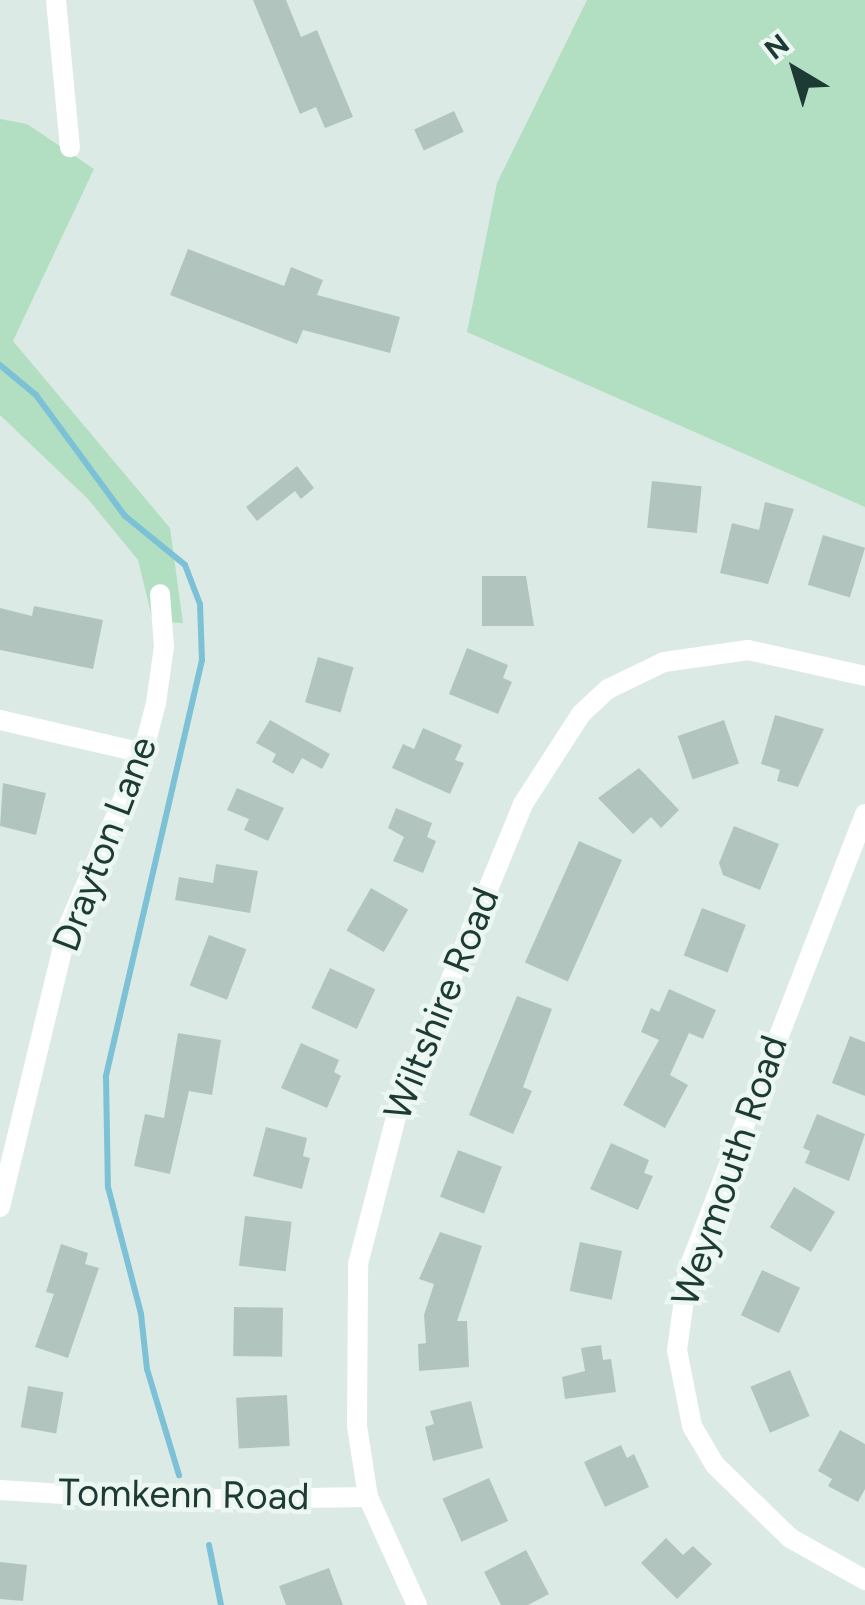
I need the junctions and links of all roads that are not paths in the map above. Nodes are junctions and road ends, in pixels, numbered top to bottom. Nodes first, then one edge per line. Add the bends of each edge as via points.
1 (56, 0) edge
2 (70, 148) dead end
3 (160, 594) dead end
4 (865, 676) edge
5 (0, 720) edge
6 (143, 754) junction
7 (865, 814) edge
8 (9, 1125) edge
9 (0, 1207) edge
10 (0, 1490) edge
11 (368, 1497) junction
12 (865, 1580) edge
13 (417, 1605) edge

1 - 2 street
3 - 6 street, Drayton Lane via 164,647
4 - 11 street, Wiltshire Road via 748,650 664,662 608,689 550,757 523,804 399,1105 368,1210 355,1332
5 - 6 street
6 - 8 street, Drayton Lane via 67,929
7 - 12 street, Weymouth Road via 688,1270 677,1350 692,1426 716,1465 790,1538
8 - 9 street, Drayton Lane
10 - 11 street, Tomkenn Road via 159,1500
11 - 13 street, Wiltshire Road

